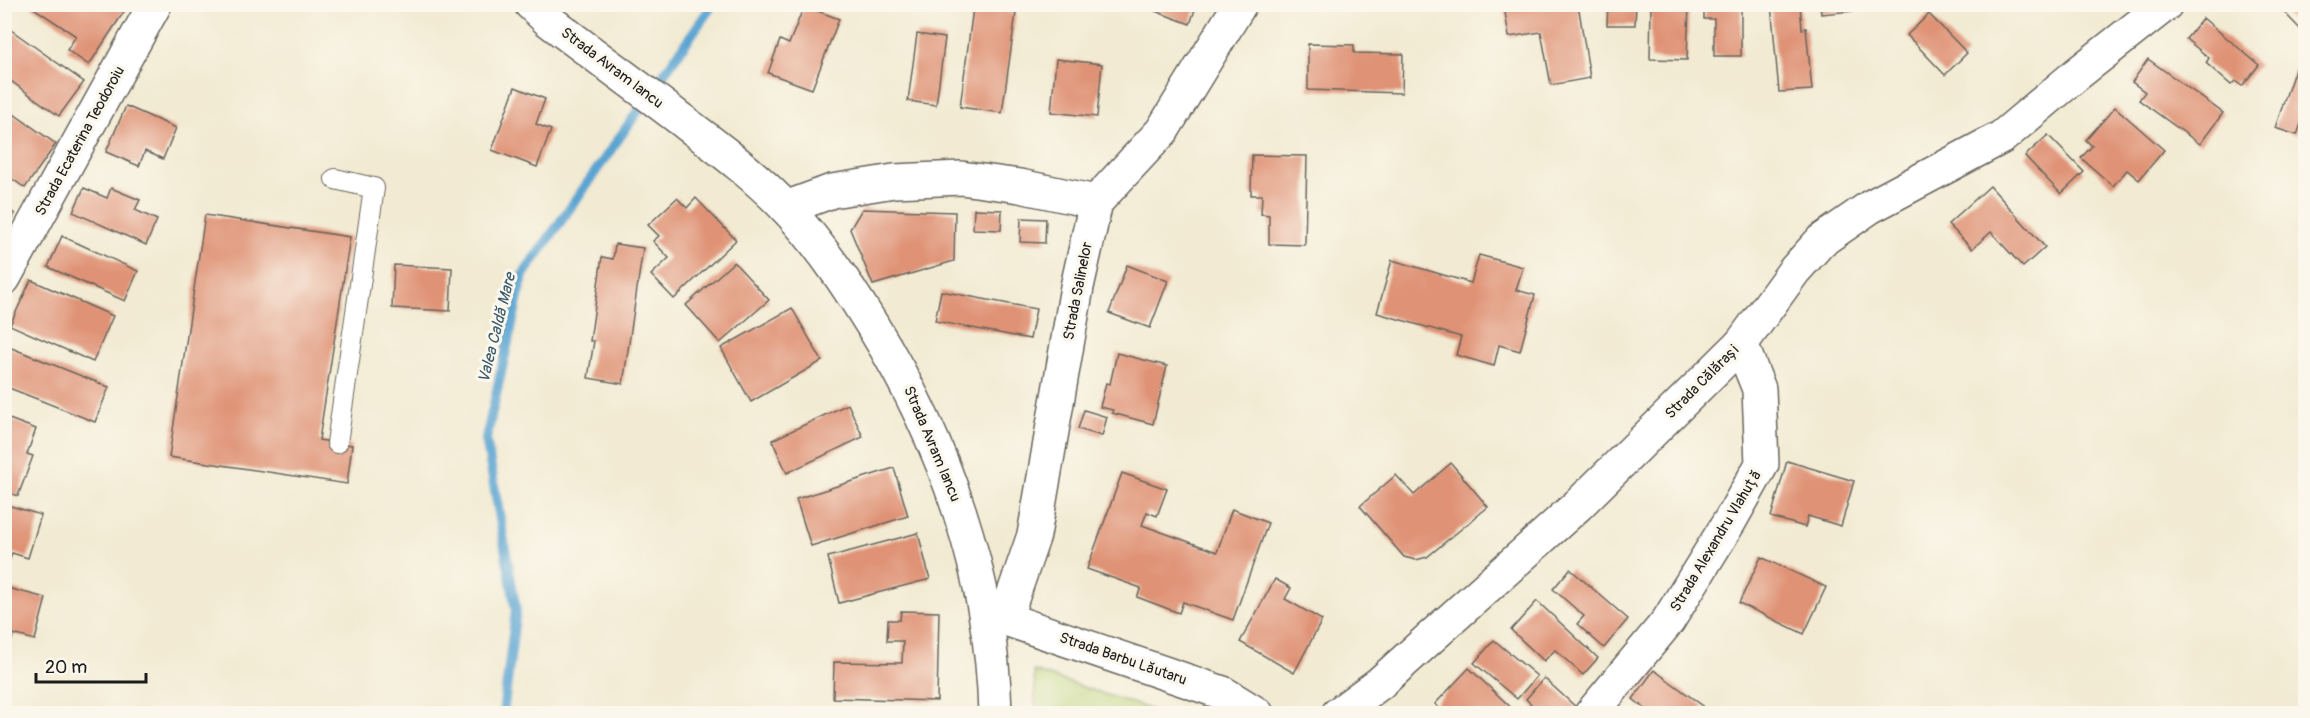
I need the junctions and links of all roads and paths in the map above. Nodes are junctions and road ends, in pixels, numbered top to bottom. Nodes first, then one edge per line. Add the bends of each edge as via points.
1 (155, 4) edge
2 (1240, 4) edge
3 (2131, 4) edge
4 (2166, 4) edge
5 (534, 10) edge
6 (2077, 74) junction
7 (335, 179) dead end
8 (1096, 202) junction
9 (786, 208) junction
10 (4, 278) edge
11 (1741, 344) junction
12 (337, 442) dead end
13 (995, 615) junction
14 (995, 714) edge
15 (1257, 714) edge
16 (1338, 714) edge
17 (1591, 714) edge

1 - 10 street, Strada Ecaterina Teodoroiu
2 - 8 street via 1162,131
3 - 6 street via 2126,13 2076,56 2071,66
4 - 6 street, Strada Călărași
5 - 9 street, Strada Avram Iancu via 708,140
6 - 11 street, Strada Călărași via 2002,137 1870,207 1821,241
7 - 12 lane via 374,188
8 - 9 street via 961,178 894,181 832,191
8 - 13 street, Strada Salinelor via 1077,287 1034,535
9 - 13 street, Strada Avram Iancu via 855,297 900,370 930,432
11 - 16 street, Strada Călărași via 1578,505 1380,683
11 - 17 street, Strada Alexandru Vlahuță via 1759,389 1762,464 1668,621
13 - 14 street, Strada Avram Iancu
13 - 15 street, Strada Barbu Lăutaru via 1222,693

